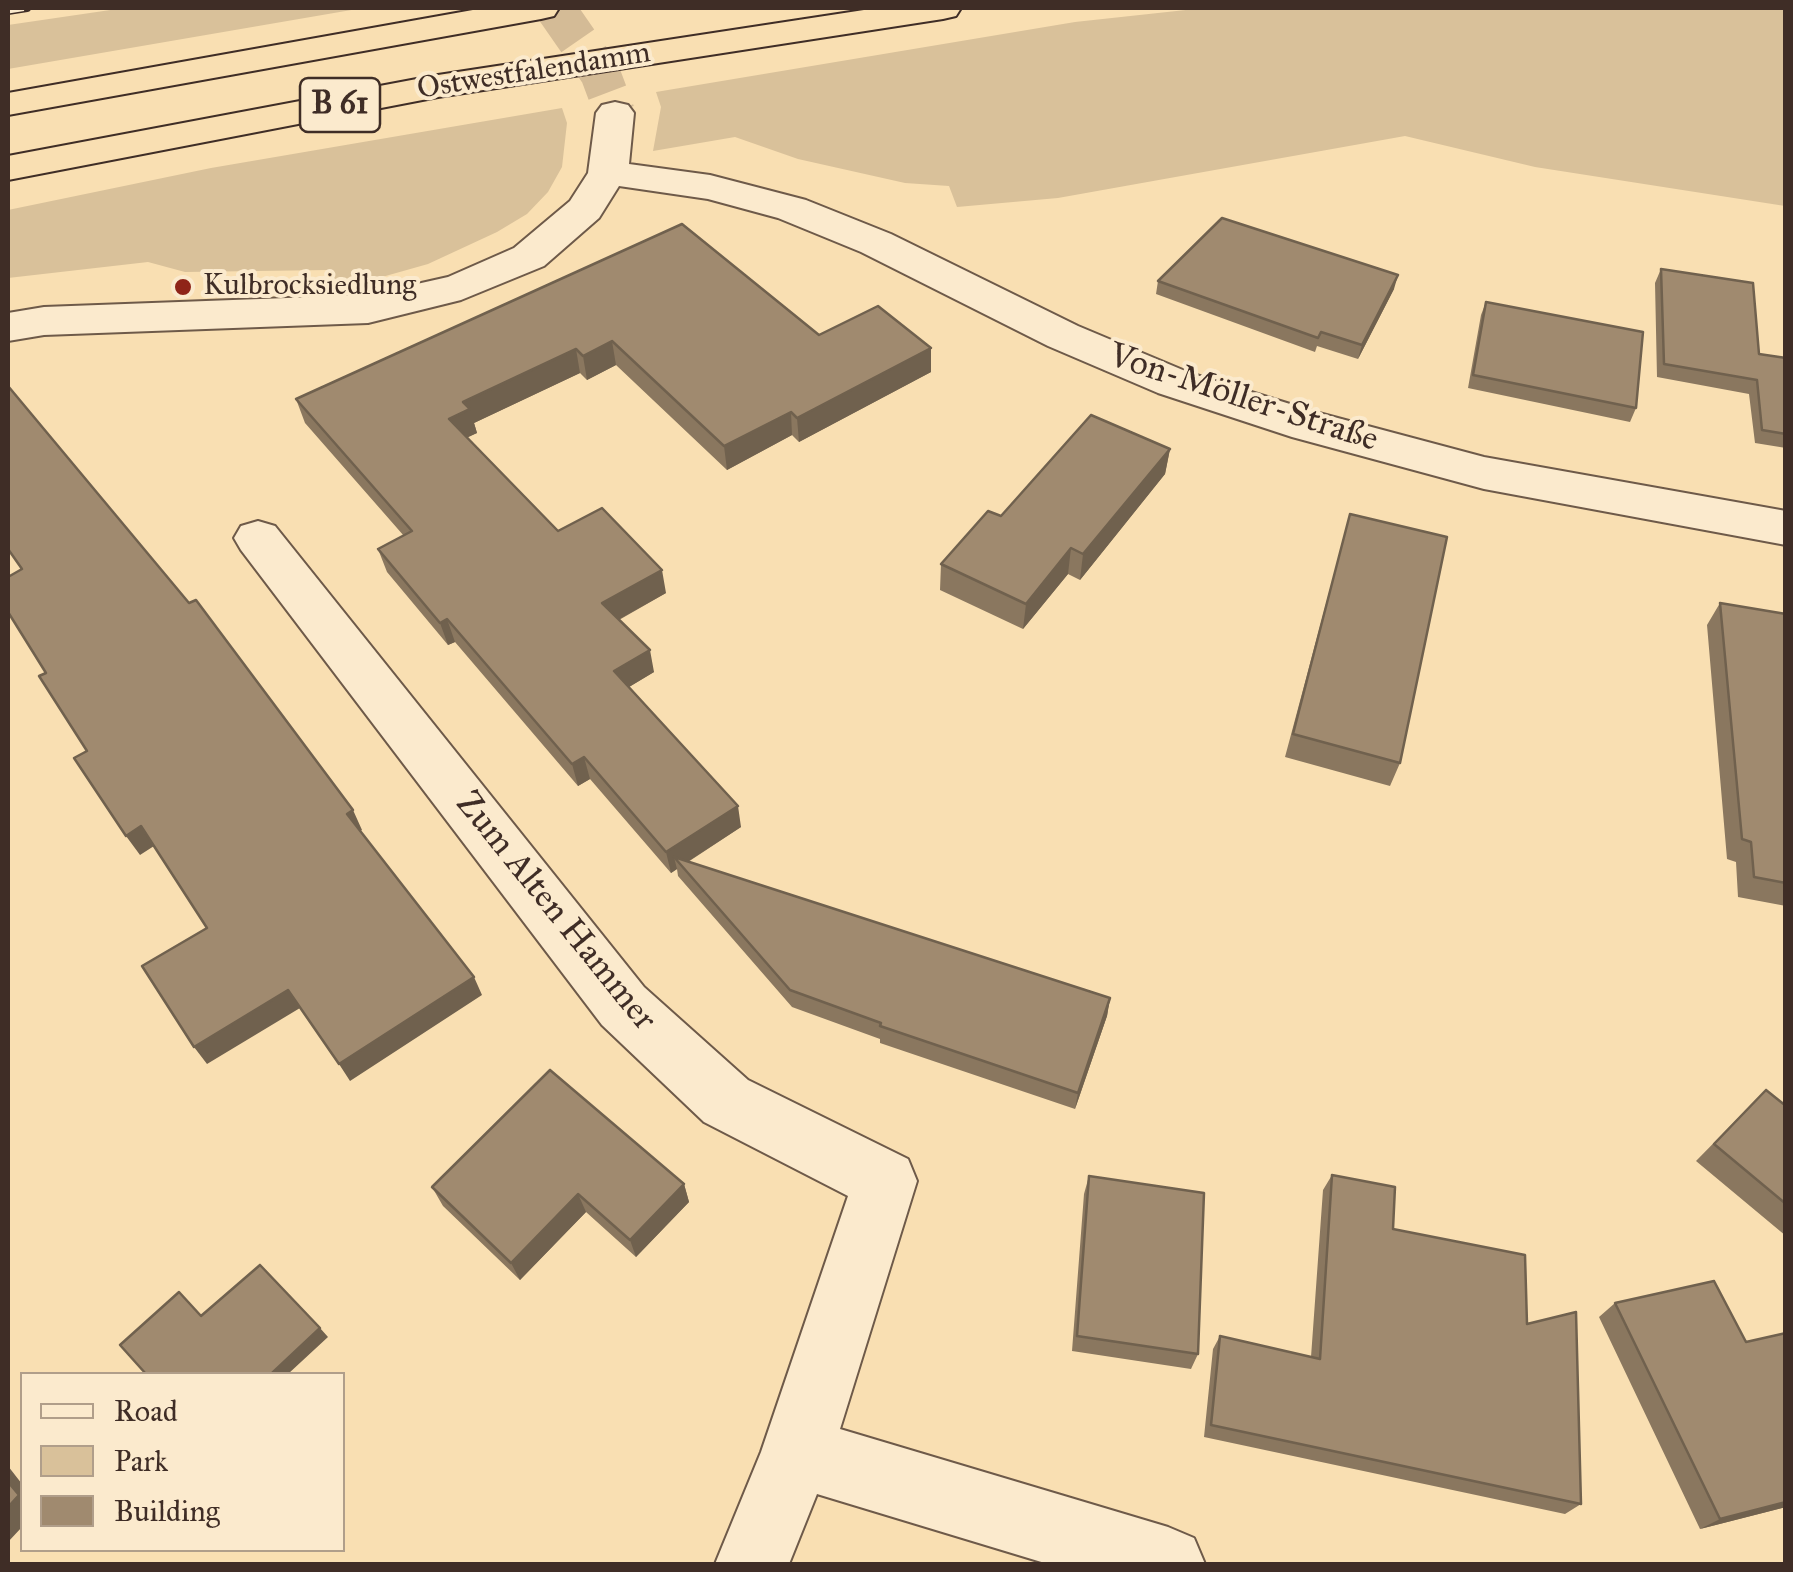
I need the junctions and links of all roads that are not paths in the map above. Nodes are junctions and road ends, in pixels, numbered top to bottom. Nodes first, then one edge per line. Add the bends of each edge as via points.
1 (541, 8) edge
2 (944, 8) edge
3 (8, 104) edge
4 (614, 113) tunnel mouth
5 (8, 168) edge
6 (608, 173) junction
7 (8, 327) edge
8 (1786, 528) edge
9 (258, 538) dead end
10 (798, 1452) junction
11 (752, 1564) edge
12 (1168, 1564) edge

1 - 3 highway, Ostwestfalendamm / B 61
2 - 5 highway, Ostwestfalendamm / B 61 via 438,86
4 - 6 street
6 - 7 street via 585,209 529,257 461,287 368,309
6 - 8 street, Von-Möller-Straße via 710,187 792,210 1174,383 1308,426 1484,473
9 - 10 street, Zum Alten Hammer via 623,1006 726,1101 884,1181
10 - 11 street, Zum Alten Hammer
10 - 12 street

